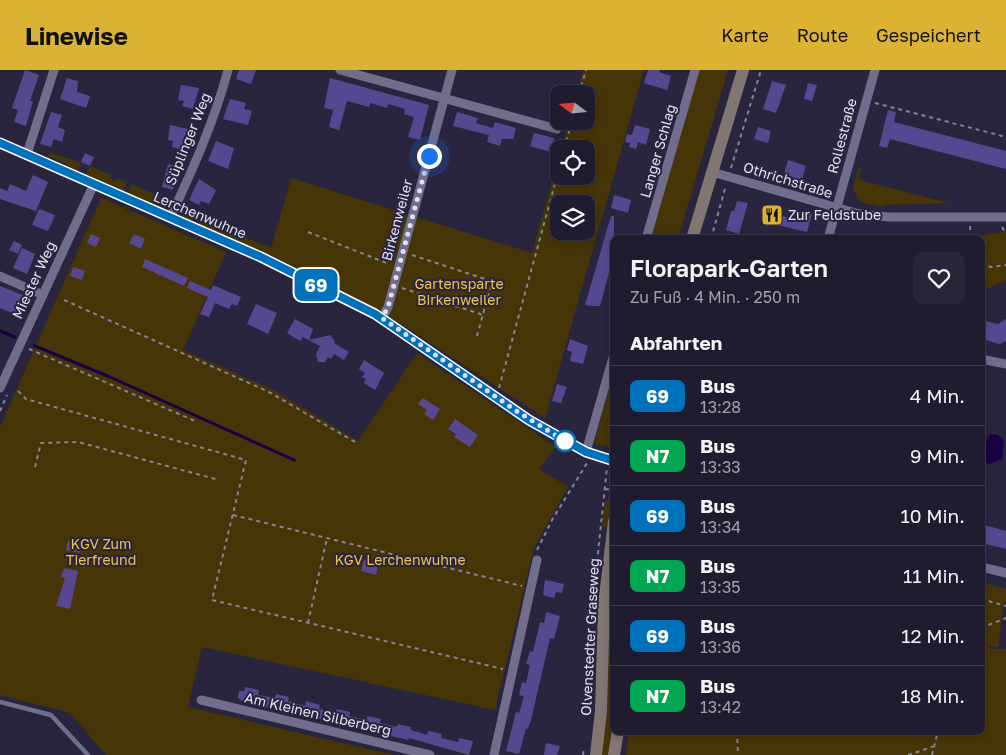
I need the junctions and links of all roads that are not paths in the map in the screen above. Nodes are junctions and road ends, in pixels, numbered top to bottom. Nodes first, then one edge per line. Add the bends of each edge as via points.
1 (54, 70) edge
2 (228, 70) edge
3 (340, 70) edge
4 (452, 70) edge
5 (695, 70) edge
6 (743, 70) edge
7 (875, 70) edge
8 (445, 99) junction
9 (550, 127) edge
10 (0, 143) edge
11 (27, 154) junction
12 (712, 172) junction
13 (94, 184) junction
14 (837, 208) junction
15 (170, 218) junction
16 (1003, 220) edge
17 (647, 235) edge
18 (693, 235) edge
19 (829, 235) edge
20 (0, 276) edge
21 (43, 295) junction
22 (382, 318) junction
23 (985, 360) edge
24 (1006, 364) edge
25 (610, 370) edge
26 (0, 388) edge
27 (589, 453) junction
28 (610, 460) edge
29 (610, 555) edge
30 (537, 560) road end
31 (985, 568) edge
32 (1006, 573) edge
33 (201, 700) dead end
34 (0, 702) edge
35 (617, 735) edge
36 (88, 755) edge
37 (430, 755) edge
38 (494, 755) edge
39 (596, 755) edge
40 (614, 755) edge

1 - 11 street
2 - 15 street, Süplinger Weg via 202,150
3 - 8 street
4 - 8 street, Birkenweiler
5 - 17 street, Langer Schlag
6 - 12 main road
7 - 14 street, Rollestraße
8 - 9 street
8 - 22 street, Birkenweiler
10 - 11 street, Lerchenwuhne
11 - 13 street, Lerchenwuhne
12 - 14 street, Othrichstraße
12 - 18 main road
13 - 15 street, Lerchenwuhne
13 - 21 street, Miester Weg
14 - 16 street, Othrichstraße via 877,216
14 - 19 street, Rollestraße
15 - 22 street, Lerchenwuhne via 261,257
20 - 21 street
21 - 26 street, Miester Weg
22 - 27 street, Lerchenwuhne via 529,420
23 - 24 street
25 - 27 street
27 - 28 street, Lerchenwuhne
29 - 39 main road, Olvenstedter Graseweg via 604,605 602,711
30 - 38 street
31 - 32 street
33 - 37 street, Am Kleinen Silberberg
34 - 36 lane via 53,716
35 - 40 main road

